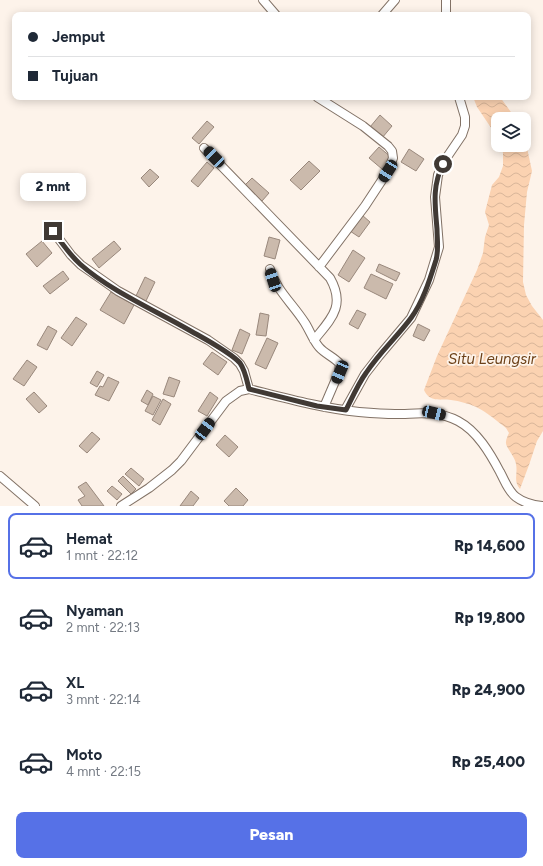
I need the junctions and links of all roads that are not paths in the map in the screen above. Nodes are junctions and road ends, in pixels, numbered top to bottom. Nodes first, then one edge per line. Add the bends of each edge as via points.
1 (263, 0) edge
2 (395, 0) edge
3 (446, 0) edge
4 (273, 12) edge
5 (385, 12) edge
6 (446, 12) edge
7 (322, 100) edge
8 (460, 100) edge
9 (204, 148) dead end
10 (53, 231) dead end
11 (319, 267) junction
12 (270, 269) dead end
13 (314, 340) junction
14 (249, 389) junction
15 (324, 407) junction
16 (346, 410) junction
17 (0, 476) edge
18 (35, 506) edge
19 (121, 506) edge
20 (542, 506) edge

1 - 4 street
2 - 5 street
3 - 6 street
7 - 11 street via 388,146 393,158 388,171 365,206
8 - 16 street via 465,126 438,175 435,197 439,247 429,280 411,318 365,374
9 - 11 street
10 - 14 street via 76,260 118,291 208,340 234,358 242,368
11 - 13 street via 330,278 337,299 334,314
12 - 13 street via 273,280
13 - 15 street via 340,364 340,372
14 - 15 street
14 - 19 street via 240,391 226,401 172,470
15 - 16 street
16 - 20 street via 394,414 434,413 460,422 478,437 515,497 528,504
17 - 18 street

